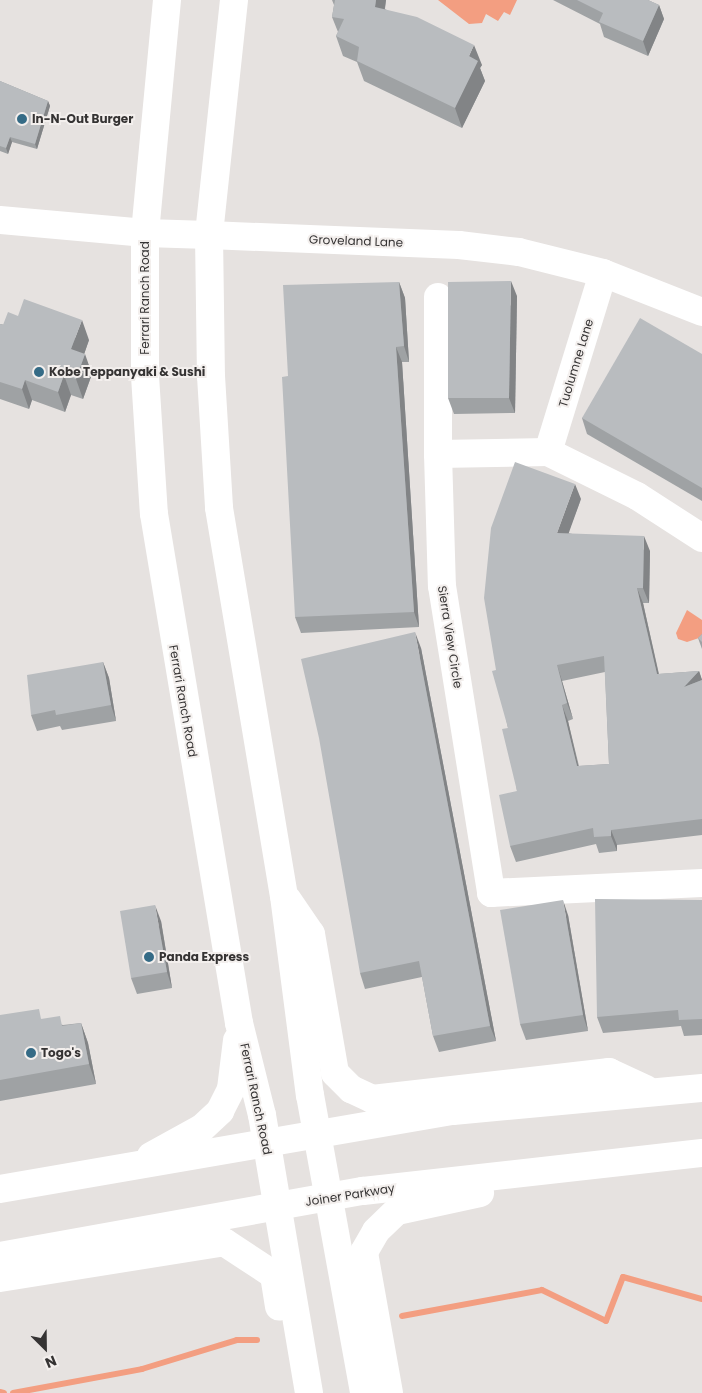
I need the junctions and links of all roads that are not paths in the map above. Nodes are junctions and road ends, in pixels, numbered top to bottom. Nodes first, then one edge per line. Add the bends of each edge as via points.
1 (167, 0) edge
2 (234, 0) edge
3 (0, 220) edge
4 (145, 233) junction
5 (210, 235) junction
6 (603, 273) junction
7 (438, 297) dead end
8 (702, 312) edge
9 (548, 452) junction
10 (438, 454) junction
11 (702, 538) edge
12 (702, 883) edge
13 (284, 896) junction
14 (239, 1023) junction
15 (702, 1088) edge
16 (649, 1091) junction
17 (317, 1134) junction
18 (267, 1143) junction
19 (702, 1153) edge
20 (659, 1156) junction
21 (133, 1166) junction
22 (0, 1189) edge
23 (329, 1198) junction
24 (278, 1207) junction
25 (0, 1256) edge
26 (0, 1278) edge
27 (294, 1393) edge
28 (309, 1393) edge
29 (364, 1393) edge
30 (389, 1393) edge

1 - 4 main road, Ferrari Ranch Road
2 - 5 main road
3 - 4 main road, Groveland Lane
4 - 5 main road, Groveland Lane
4 - 14 main road, Ferrari Ranch Road via 145,376 154,514
5 - 6 main road, Groveland Lane via 459,245 519,252
5 - 13 main road via 210,376 219,508
6 - 8 main road, Groveland Lane
6 - 9 main road, Tuolumne Lane
7 - 10 main road
9 - 10 main road
9 - 11 main road via 636,496
10 - 12 main road, Sierra View Circle via 442,586 491,893
13 - 16 main road via 311,934 335,1073 351,1089 372,1100 609,1072
13 - 17 main road
14 - 18 main road, Ferrari Ranch Road
14 - 21 main road via 231,1089 220,1111 202,1128
15 - 16 main road
16 - 17 main road via 453,1111
17 - 18 main road
17 - 23 main road
18 - 21 main road
18 - 24 main road, Ferrari Ranch Road
19 - 20 main road, Joiner Parkway
20 - 23 main road, Joiner Parkway
20 - 30 main road via 397,1211 376,1231 364,1252
21 - 22 main road
23 - 24 main road, Joiner Parkway
23 - 29 main road
24 - 25 main road, Joiner Parkway
24 - 28 main road, Ferrari Ranch Road
26 - 27 main road via 224,1242 274,1275

